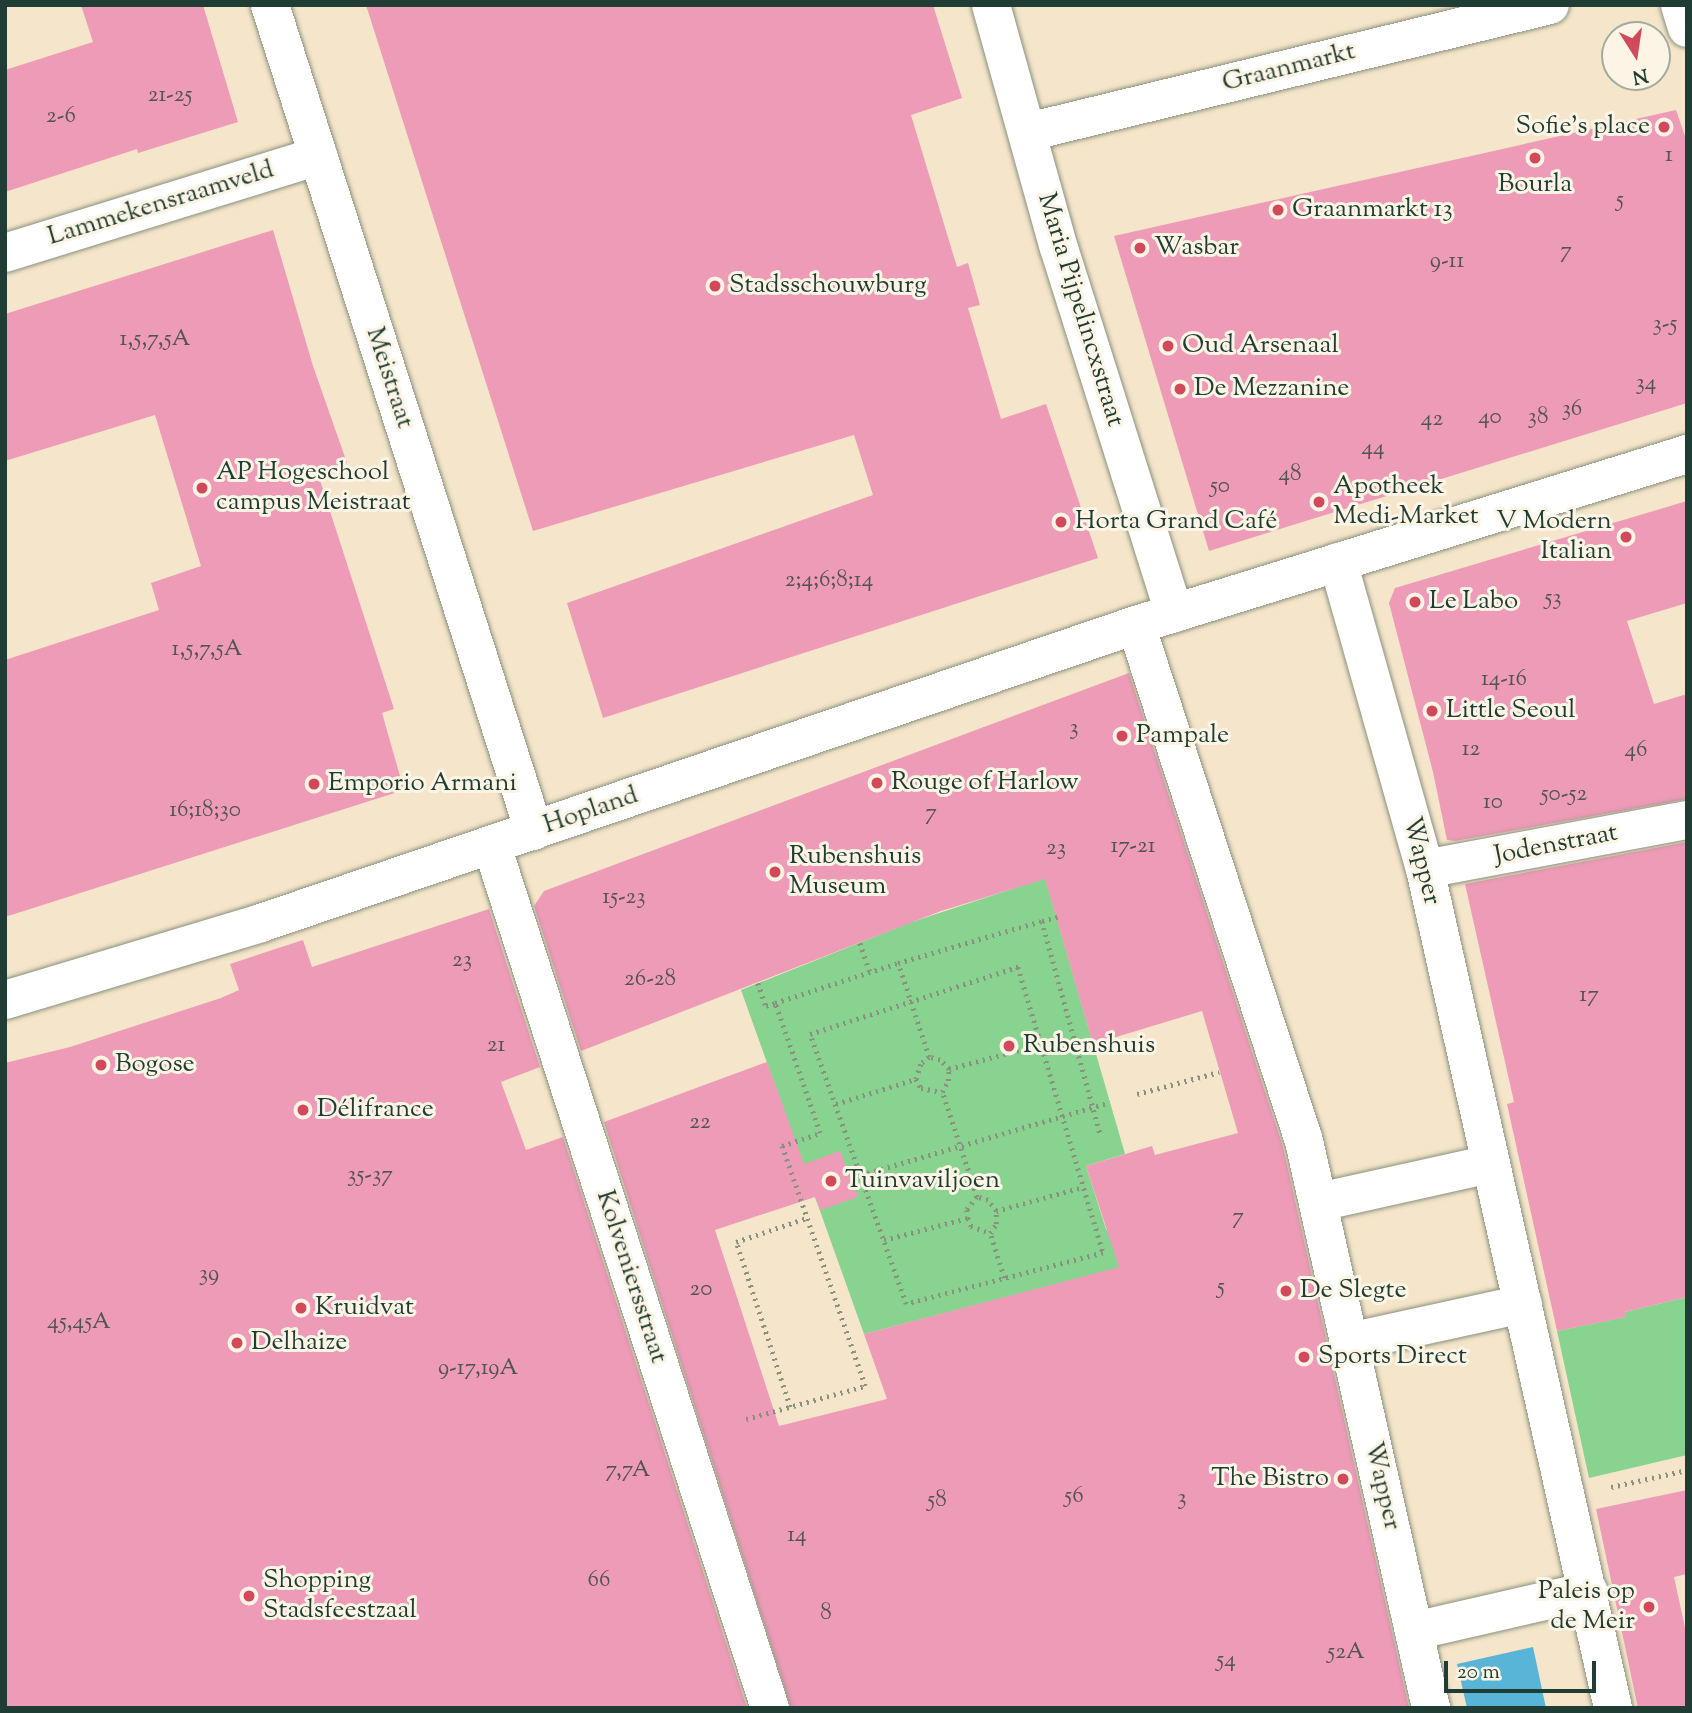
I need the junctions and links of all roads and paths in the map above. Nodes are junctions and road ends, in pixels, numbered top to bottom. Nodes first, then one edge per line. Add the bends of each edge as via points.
1 (270, 5) edge
2 (992, 5) edge
3 (1550, 5) edge
4 (1680, 5) edge
5 (1687, 28) edge
6 (1028, 132) junction
7 (318, 156) junction
8 (5, 253) edge
9 (1687, 454) edge
10 (1338, 562) junction
11 (1174, 613) junction
12 (1136, 625) junction
13 (1687, 820) edge
14 (534, 831) junction
15 (492, 846) junction
16 (1425, 869) junction
17 (1057, 917) dead end
18 (1042, 921) junction
19 (860, 943) dead end
20 (898, 963) junction
21 (870, 972) junction
22 (758, 984) dead end
23 (5, 1000) edge
24 (910, 1000) junction
25 (775, 1003) junction
26 (1041, 1044) junction
27 (929, 1058) junction
28 (949, 1069) junction
29 (1219, 1072) dead end
30 (916, 1079) junction
31 (942, 1092) junction
32 (1137, 1094) dead end
33 (1110, 1102) dead end
34 (835, 1104) junction
35 (1093, 1107) junction
36 (1063, 1115) junction
37 (1101, 1136) dead end
38 (960, 1147) junction
39 (1491, 1164) junction
40 (861, 1175) junction
41 (1083, 1187) junction
42 (977, 1197) junction
43 (1318, 1202) junction
44 (996, 1212) junction
45 (807, 1218) junction
46 (968, 1218) junction
47 (990, 1233) junction
48 (883, 1241) junction
49 (1004, 1278) junction
50 (1523, 1304) junction
51 (1349, 1342) junction
52 (790, 1407) junction
53 (746, 1419) dead end
54 (1687, 1470) edge
55 (1566, 1497) junction
56 (1587, 1591) junction
57 (1414, 1631) junction
58 (770, 1708) edge
59 (1431, 1708) edge
60 (1613, 1708) edge

1 - 7 street, Meistraat
2 - 6 street, Maria Pijpelincxstraat
3 - 6 street, Graanmarkt
4 - 5 street
6 - 11 street, Maria Pijpelincxstraat via 1059,248
7 - 8 street, Lammekensraamveld
7 - 14 street, Meistraat
9 - 10 street, Hopland
10 - 11 street, Hopland
10 - 16 street, Wapper
11 - 12 street, Hopland
12 - 14 street, Hopland
12 - 43 street, Wapper via 1304,1141
13 - 16 street, Jodenstraat
14 - 15 street, Hopland
15 - 23 street, Hopland via 261,923
15 - 58 street, Kolveniersstraat
16 - 39 street, Wapper
17 - 18 path
18 - 20 path
18 - 35 path
19 - 21 path
20 - 21 path
20 - 24 path
21 - 25 path
22 - 25 path via 766,1006
24 - 26 path via 1018,967
24 - 27 path
24 - 34 path via 810,1034
25 - 45 path via 820,1133 782,1146
26 - 28 path
26 - 36 path
27 - 28 path via 940,1059
27 - 30 path via 921,1064
28 - 31 path
29 - 32 path
30 - 31 path via 921,1088
30 - 34 path
31 - 38 path
33 - 35 path
34 - 40 path
35 - 36 path
35 - 37 path
36 - 38 path
36 - 41 path
38 - 40 path
38 - 42 path
39 - 43 street
39 - 50 street, Wapper
40 - 48 path
41 - 44 path
41 - 49 path via 1103,1253
42 - 44 path via 988,1200
42 - 46 path via 967,1210
43 - 51 street, Wapper
44 - 47 path
45 - 52 path via 736,1242
45 - 52 path via 864,1386
46 - 47 path via 971,1226
46 - 48 path
47 - 49 path
48 - 49 path via 906,1304
50 - 51 street
50 - 55 street, Wapper
51 - 57 street, Wapper
52 - 53 path
54 - 55 path
55 - 56 street, Wapper
56 - 57 street
56 - 60 street, Wapper
57 - 59 street, Wapper

